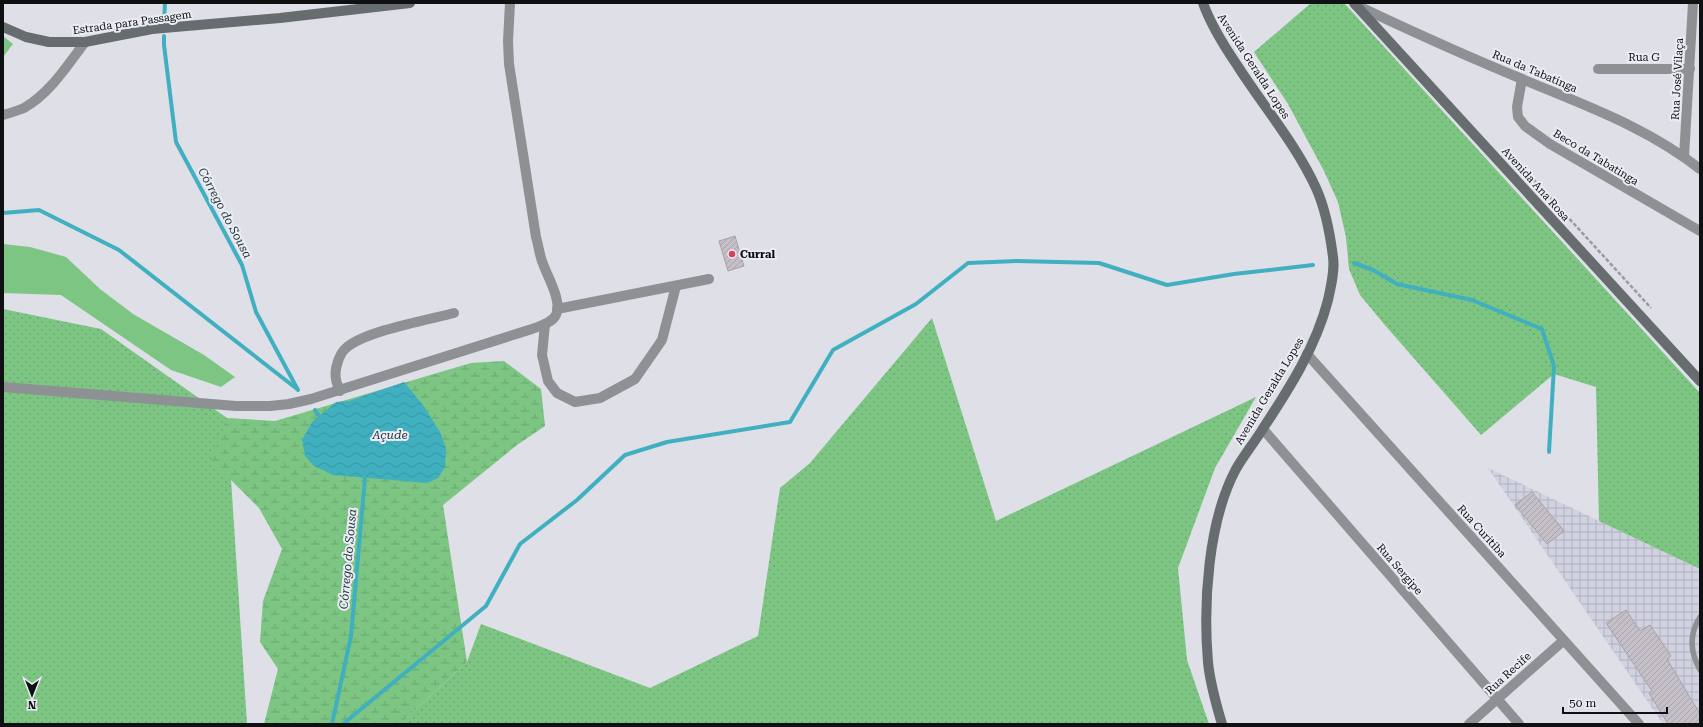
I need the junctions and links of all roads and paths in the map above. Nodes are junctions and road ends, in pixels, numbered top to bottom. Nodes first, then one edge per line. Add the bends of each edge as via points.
1 (410, 3) edge
2 (510, 3) edge
3 (1203, 3) edge
4 (1693, 3) edge
5 (1355, 4) edge
6 (3, 27) edge
7 (85, 42) junction
8 (1598, 69) dead end
9 (1690, 69) junction
10 (1522, 79) junction
11 (3, 115) edge
12 (1684, 157) junction
13 (1700, 169) edge
14 (1700, 231) edge
15 (709, 279) dead end
16 (676, 286) junction
17 (557, 309) junction
18 (454, 313) dead end
19 (545, 324) junction
20 (1307, 354) junction
21 (1700, 381) edge
22 (3, 387) edge
23 (340, 391) junction
24 (1263, 429) junction
25 (1700, 617) edge
26 (1563, 641) junction
27 (1700, 670) edge
28 (1498, 699) junction
29 (1222, 724) edge
30 (1470, 724) edge
31 (1519, 724) edge
32 (1639, 724) edge

1 - 7 main road, Estrada para Passagem via 152,29
2 - 17 street via 510,64 530,201 541,259 556,295
3 - 20 main road, Avenida Geralda Lopes via 1225,47 1301,159 1328,222 1333,259 1331,287 1322,321
4 - 9 street, Rua José Vilaça
5 - 10 street, Rua da Tabatinga
5 - 21 main road, Avenida Ana Rosa
6 - 7 main road, Estrada para Passagem via 26,37 49,42
7 - 11 street via 55,82 38,98 23,108
8 - 9 street, Rua G
9 - 12 street, Rua José Vilaça
10 - 12 street, Rua da Tabatinga via 1623,121
10 - 14 street, Beco da Tabatinga via 1517,107 1518,117 1525,126 1556,147
12 - 13 street, Rua da Tabatinga
15 - 16 street
16 - 17 street
16 - 19 street via 662,340 635,379 600,398 575,402 557,392 548,381 542,355
17 - 19 street via 556,315
18 - 23 street via 356,341 345,349 339,360 336,380
19 - 23 street
20 - 24 main road, Avenida Geralda Lopes
20 - 26 street, Rua Curitiba
22 - 23 street via 236,406 289,404
24 - 28 street, Rua Sergipe
24 - 29 main road, Avenida Geralda Lopes via 1236,469 1225,493 1213,543 1207,614 1208,662
25 - 27 lane via 1693,627 1691,641 1696,664
26 - 28 street, Rua Recife
26 - 32 street, Rua Curitiba
28 - 30 street, Rua Recife
28 - 31 street, Rua Sergipe

